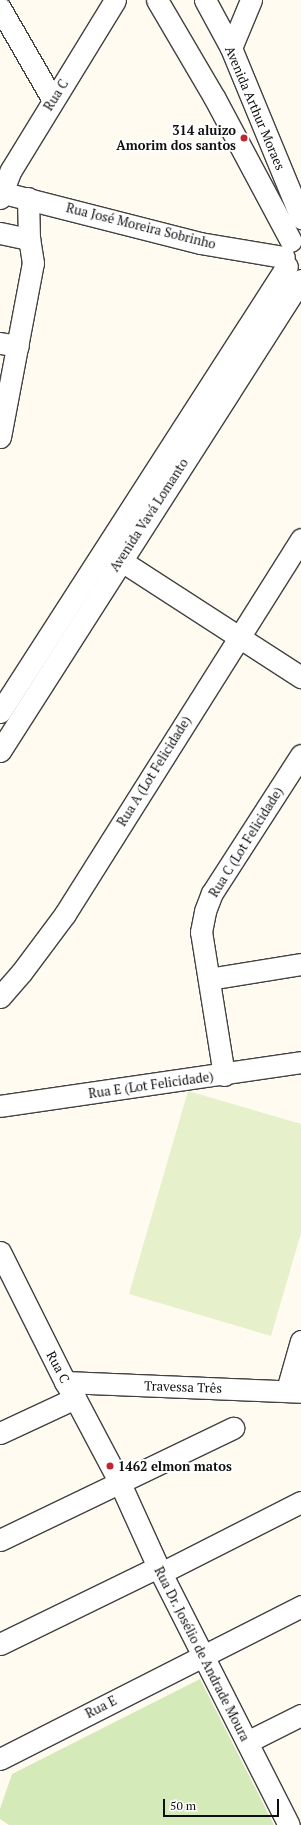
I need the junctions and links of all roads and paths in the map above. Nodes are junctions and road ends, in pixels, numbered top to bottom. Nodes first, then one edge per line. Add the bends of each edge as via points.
1 (115, 0) edge
2 (157, 0) edge
3 (205, 0) edge
4 (251, 0) edge
5 (0, 8) edge
6 (231, 48) junction
7 (53, 100) junction
8 (5, 166) edge
9 (1, 194) edge
10 (28, 198) junction
11 (301, 218) edge
12 (0, 233) edge
13 (29, 239) junction
14 (294, 259) edge
15 (9, 344) edge
16 (0, 437) edge
17 (301, 539) edge
18 (120, 560) junction
19 (238, 635) junction
20 (301, 677) edge
21 (0, 712) edge
22 (0, 751) edge
23 (301, 755) edge
24 (301, 964) edge
25 (209, 979) junction
26 (0, 997) edge
27 (301, 1062) edge
28 (224, 1075) junction
29 (0, 1106) edge
30 (0, 1252) edge
31 (301, 1341) edge
32 (70, 1390) junction
33 (294, 1391) edge
34 (232, 1428) dead end
35 (0, 1433) edge
36 (119, 1481) junction
37 (301, 1502) edge
38 (0, 1540) edge
39 (159, 1570) junction
40 (301, 1606) edge
41 (0, 1644) edge
42 (202, 1655) junction
43 (301, 1715) edge
44 (246, 1742) junction
45 (0, 1759) edge
46 (289, 1825) edge

1 - 7 street, Rua C
2 - 14 street, Avenida Arthur Moraes via 214,97
3 - 6 street, Avenida Arthur Moraes
4 - 6 street
5 - 7 street
6 - 11 street, Avenida Arthur Moraes
7 - 8 street, Rua C
8 - 9 street, Rua C
9 - 10 street, Rua José Moreira Sobrinho
10 - 13 street
10 - 14 street, Rua José Moreira Sobrinho via 200,242
12 - 13 street
13 - 15 street via 33,263
14 - 18 street, Avenida Vavá Lomanto
14 - 21 street, Avenida Vavá Lomanto
15 - 16 street
17 - 19 street, Rua A (Lot Felicidade)
18 - 19 street
18 - 22 street, Avenida Vavá Lomanto
19 - 20 street
19 - 26 street, Rua A (Lot Felicidade) via 65,914
23 - 25 street, Rua C (Lot Felicidade) via 212,893 201,932
24 - 25 street
25 - 28 street, Rua C (Lot Felicidade)
27 - 28 street, Rua E (Lot Felicidade)
28 - 29 street, Rua E (Lot Felicidade)
30 - 32 street, Rua C
31 - 33 street
32 - 33 street, Travessa Três
32 - 35 street
32 - 36 street, Rua C
34 - 36 street
36 - 38 street
36 - 39 street, Rua Dr. Josélio de Andrade Moura
37 - 39 street
39 - 41 street
39 - 42 street, Rua Dr. Josélio de Andrade Moura
40 - 42 street, Rua E
42 - 44 street, Rua Dr. Josélio de Andrade Moura
42 - 45 street, Rua E
43 - 44 street
44 - 46 street, Rua Dr. Josélio de Andrade Moura

